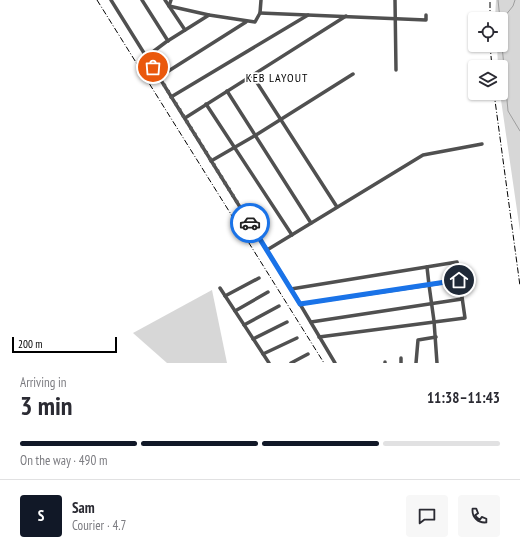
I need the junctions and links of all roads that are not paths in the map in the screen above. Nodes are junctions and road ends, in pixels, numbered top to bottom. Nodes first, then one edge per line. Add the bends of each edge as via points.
1 (111, 0) edge
2 (142, 0) edge
3 (165, 0) edge
4 (171, 0) edge
5 (261, 0) edge
6 (395, 0) edge
7 (169, 6) junction
8 (260, 13) junction
9 (308, 15) junction
10 (426, 15) dead end
11 (209, 16) junction
12 (346, 16) junction
13 (395, 18) junction
14 (246, 22) junction
15 (185, 30) junction
16 (168, 41) junction
17 (146, 57) junction
18 (396, 70) dead end
19 (353, 74) dead end
20 (252, 75) junction
21 (159, 77) junction
22 (227, 91) junction
23 (171, 97) junction
24 (206, 104) junction
25 (185, 118) junction
26 (281, 119) junction
27 (256, 135) junction
28 (482, 144) dead end
29 (234, 148) junction
30 (211, 161) junction
31 (337, 207) junction
32 (311, 223) junction
33 (292, 235) junction
34 (267, 250) junction
35 (427, 267) junction
36 (259, 278) dead end
37 (459, 280) junction
38 (429, 285) junction
39 (220, 288) dead end
40 (291, 289) junction
41 (268, 292) dead end
42 (226, 296) junction
43 (462, 299) junction
44 (432, 303) junction
45 (300, 304) junction
46 (279, 306) dead end
47 (235, 311) junction
48 (434, 321) junction
49 (286, 322) dead end
50 (311, 322) junction
51 (244, 325) junction
52 (319, 336) junction
53 (436, 337) junction
54 (297, 338) dead end
55 (253, 339) junction
56 (420, 339) junction
57 (412, 340) dead end
58 (263, 354) junction
59 (308, 354) dead end
60 (401, 358) dead end
61 (269, 363) edge
62 (291, 363) edge
63 (335, 363) edge
64 (401, 363) edge
65 (416, 363) edge
66 (437, 363) edge

1 - 17 street
2 - 16 street
3 - 7 street
4 - 7 street
5 - 8 street
6 - 13 street
7 - 11 street
7 - 15 street
8 - 9 street
8 - 14 street via 255,22
9 - 12 street
9 - 23 street
10 - 13 street via 426,20
11 - 14 street
11 - 15 street
12 - 13 street
12 - 20 street
13 - 18 street
14 - 21 street
15 - 16 street
16 - 17 street
17 - 21 street
19 - 26 street
20 - 22 street
20 - 26 street
21 - 23 street
22 - 24 street
22 - 27 street
23 - 25 street
24 - 25 street
24 - 29 street
25 - 30 street
26 - 27 street
26 - 31 street
27 - 29 street
27 - 32 street
28 - 31 street via 423,155
29 - 30 street
29 - 33 street
30 - 34 street
31 - 32 street
32 - 33 street
33 - 34 street
34 - 40 street
35 - 37 street via 456,262
35 - 38 street
35 - 40 street
36 - 42 street
37 - 38 street
37 - 43 street
38 - 44 street
38 - 45 street
39 - 42 street
40 - 45 street
41 - 47 street
42 - 47 street
43 - 44 street
43 - 48 street via 465,318
44 - 48 street
44 - 50 street
45 - 50 street
46 - 51 street
47 - 51 street
48 - 52 street
48 - 53 street
49 - 55 street
50 - 52 street
51 - 55 street
52 - 63 street
53 - 56 street
53 - 66 street
54 - 58 street
55 - 58 street
56 - 57 street
56 - 65 street via 417,341
58 - 61 street
59 - 62 street
60 - 64 street

